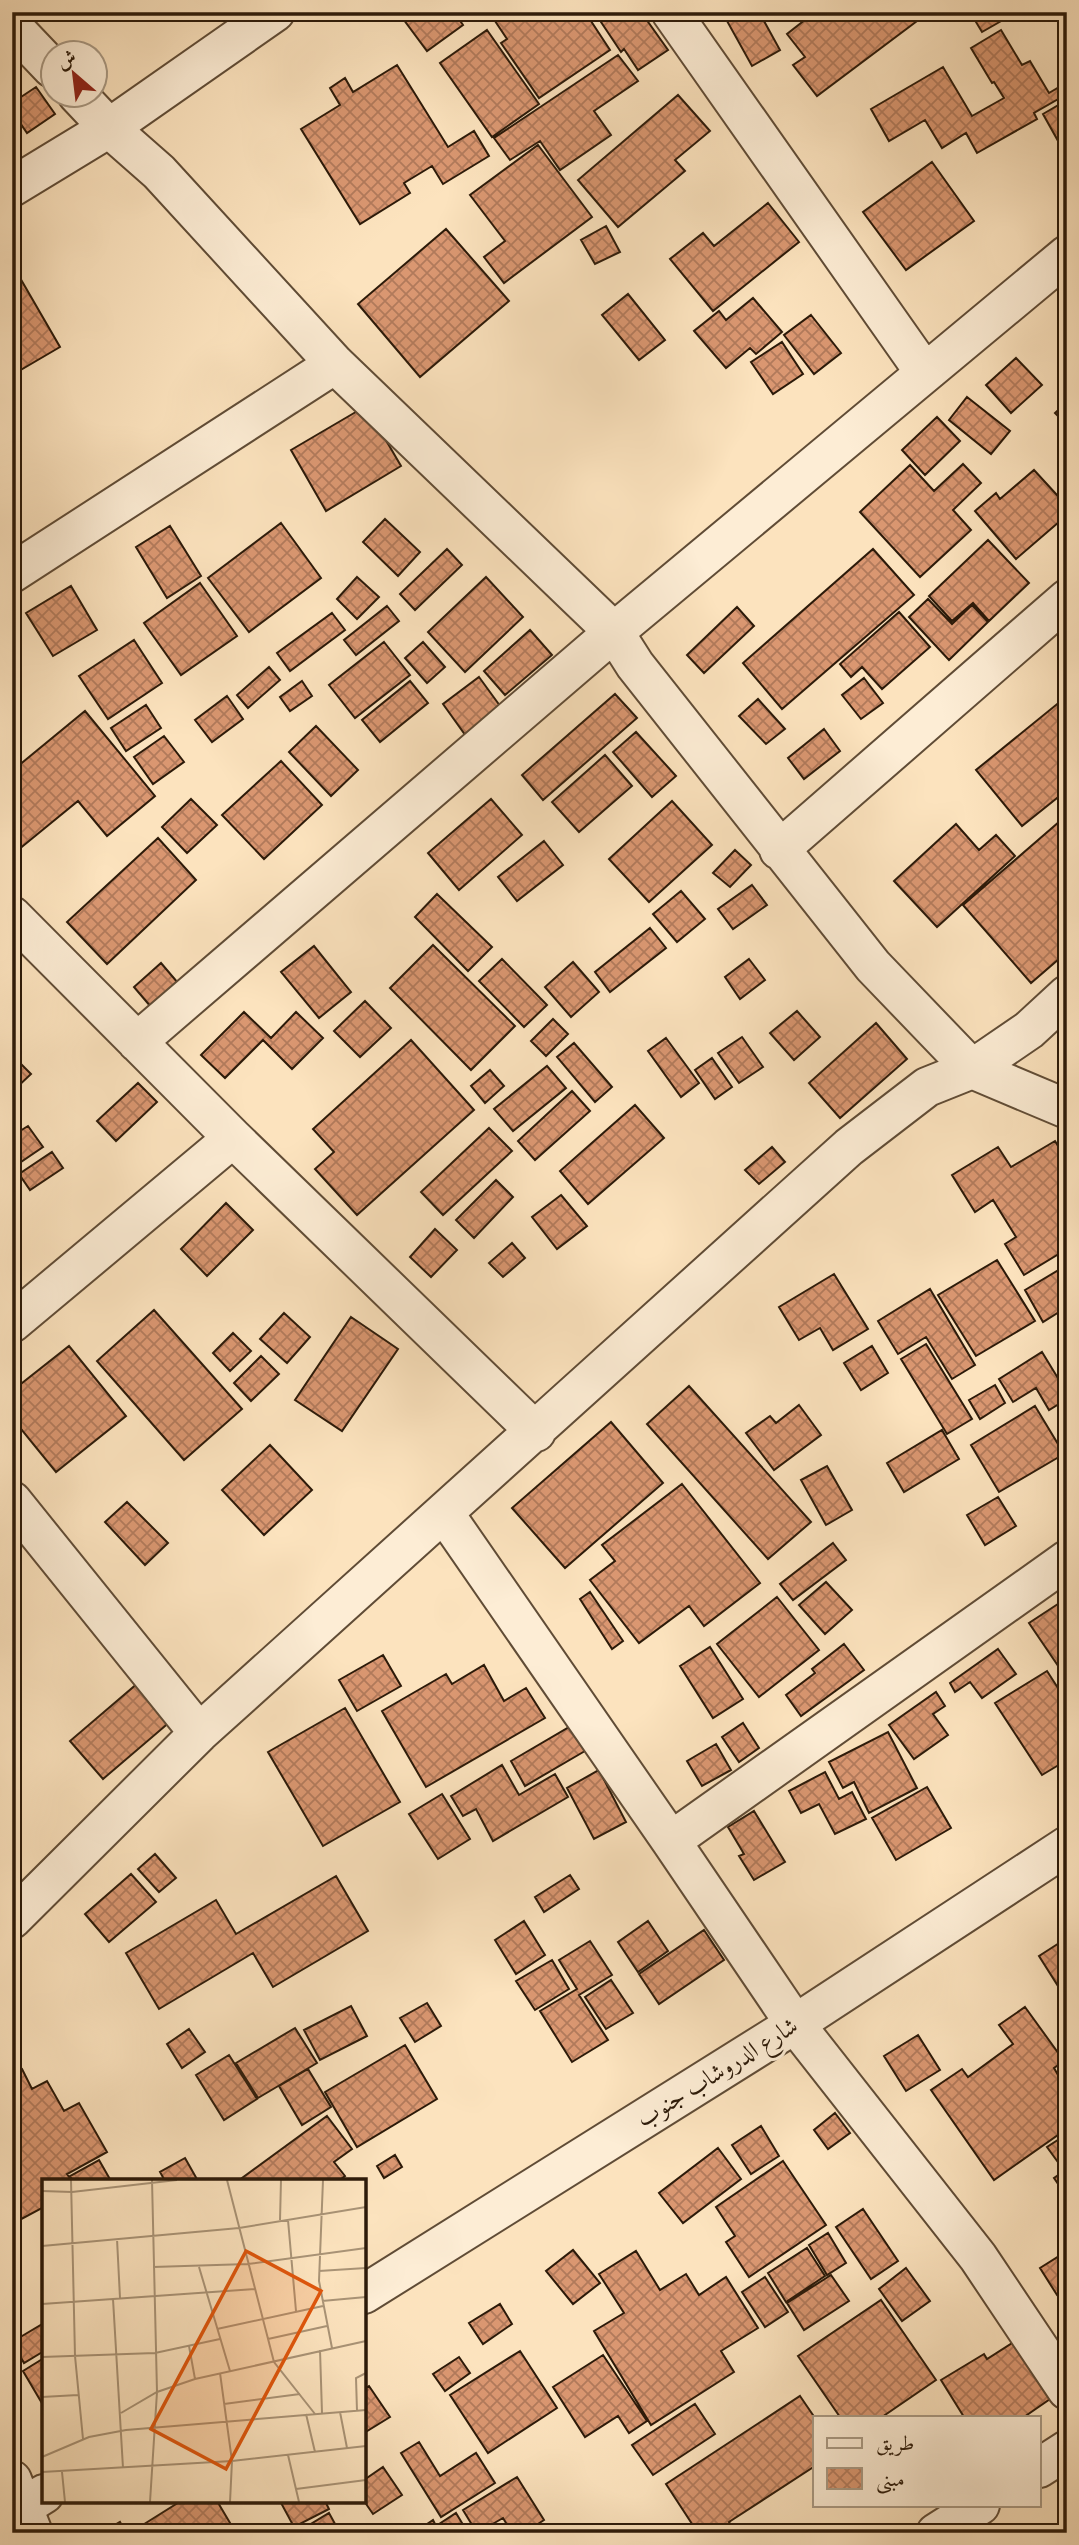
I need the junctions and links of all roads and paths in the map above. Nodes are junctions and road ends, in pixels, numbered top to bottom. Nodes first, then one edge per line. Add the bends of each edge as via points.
1 (275, 12) edge
2 (671, 12) edge
3 (12, 26) edge
4 (38, 53) edge
5 (90, 108) edge
6 (109, 128) junction
7 (12, 187) edge
8 (1067, 255) edge
9 (335, 364) junction
10 (925, 373) junction
11 (12, 573) edge
12 (1067, 599) edge
13 (614, 632) junction
14 (779, 849) junction
15 (12, 916) edge
16 (1067, 995) edge
17 (137, 1042) junction
18 (972, 1069) junction
19 (1067, 1109) edge
20 (233, 1138) junction
21 (12, 1323) edge
22 (536, 1432) junction
23 (12, 1501) edge
24 (444, 1513) junction
25 (1067, 1560) edge
26 (199, 1733) junction
27 (671, 1841) junction
28 (1067, 1846) edge
29 (12, 1919) edge
30 (795, 2024) junction
31 (366, 2293) edge
32 (1067, 2390) edge
33 (1067, 2450) edge
34 (1040, 2467) edge
35 (978, 2506) edge
36 (936, 2533) edge

1 - 6 street
2 - 10 street
3 - 4 street
5 - 6 street
6 - 7 street
6 - 9 street via 159,172
8 - 10 street
9 - 11 street
9 - 13 street
10 - 13 street
12 - 14 street
13 - 14 street
13 - 17 street
14 - 18 street via 873,966
15 - 17 street
16 - 18 street via 1029,1030
17 - 20 street
18 - 19 street
18 - 22 street via 928,1087 849,1147
20 - 21 street
20 - 22 street
22 - 24 street
23 - 26 street
24 - 26 street
24 - 27 street
25 - 27 street
26 - 29 street
27 - 30 street
28 - 30 street, شارع الدروشاب جنوب
30 - 31 street, شارع الدروشاب جنوب
30 - 32 street via 978,2258
33 - 34 street
35 - 36 street

